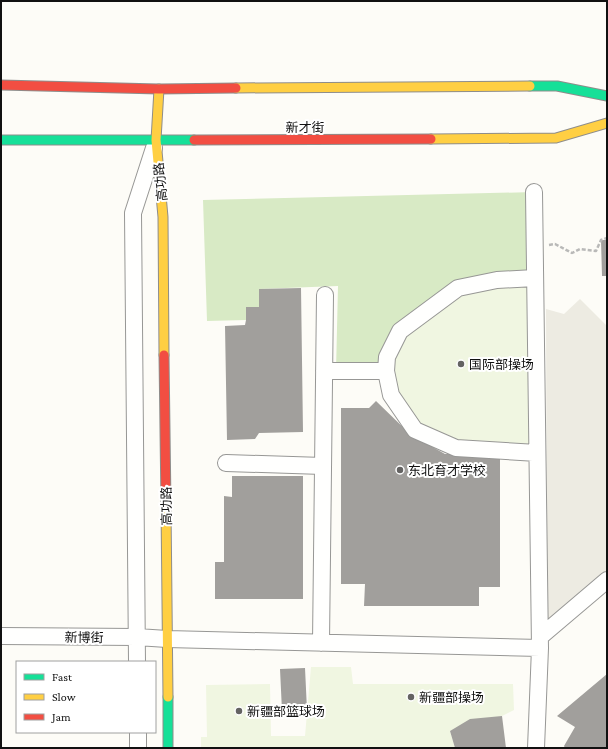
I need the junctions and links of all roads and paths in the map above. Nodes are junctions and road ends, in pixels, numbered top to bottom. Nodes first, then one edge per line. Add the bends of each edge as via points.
1 (1, 86) edge
2 (159, 89) junction
3 (607, 96) edge
4 (607, 123) edge
5 (1, 140) edge
6 (156, 140) junction
7 (534, 192) dead end
8 (607, 238) edge
9 (535, 248) junction
10 (535, 278) junction
11 (325, 295) dead end
12 (324, 371) junction
13 (386, 371) junction
14 (537, 453) junction
15 (226, 463) dead end
16 (323, 466) junction
17 (607, 580) edge
18 (1, 636) edge
19 (137, 637) junction
20 (167, 640) junction
21 (540, 642) junction
22 (322, 643) junction
23 (137, 661) edge
24 (138, 733) edge
25 (138, 748) edge
26 (168, 748) edge
27 (536, 748) edge

1 - 2 street
2 - 3 street via 557,86
2 - 6 street
4 - 6 street, 新才街 via 556,138
5 - 6 street, 新才街
6 - 19 street, 高功路 via 133,213
6 - 20 street, 高功路 via 163,217
7 - 9 street
8 - 9 path via 602,240 596,251 580,250 572,253 555,244
9 - 10 street
10 - 13 street via 496,280 458,288 400,331 387,357
10 - 14 street
11 - 12 street
12 - 13 street
12 - 16 street
13 - 14 street via 391,395 415,430 456,448
14 - 21 street
15 - 16 street
16 - 22 street
17 - 21 street
18 - 19 street, 新博街
19 - 20 street, 新博街
19 - 23 street, 高功路
20 - 22 street, 新博街
20 - 26 street, 高功路
21 - 22 street, 新博街
21 - 27 street
24 - 25 street

